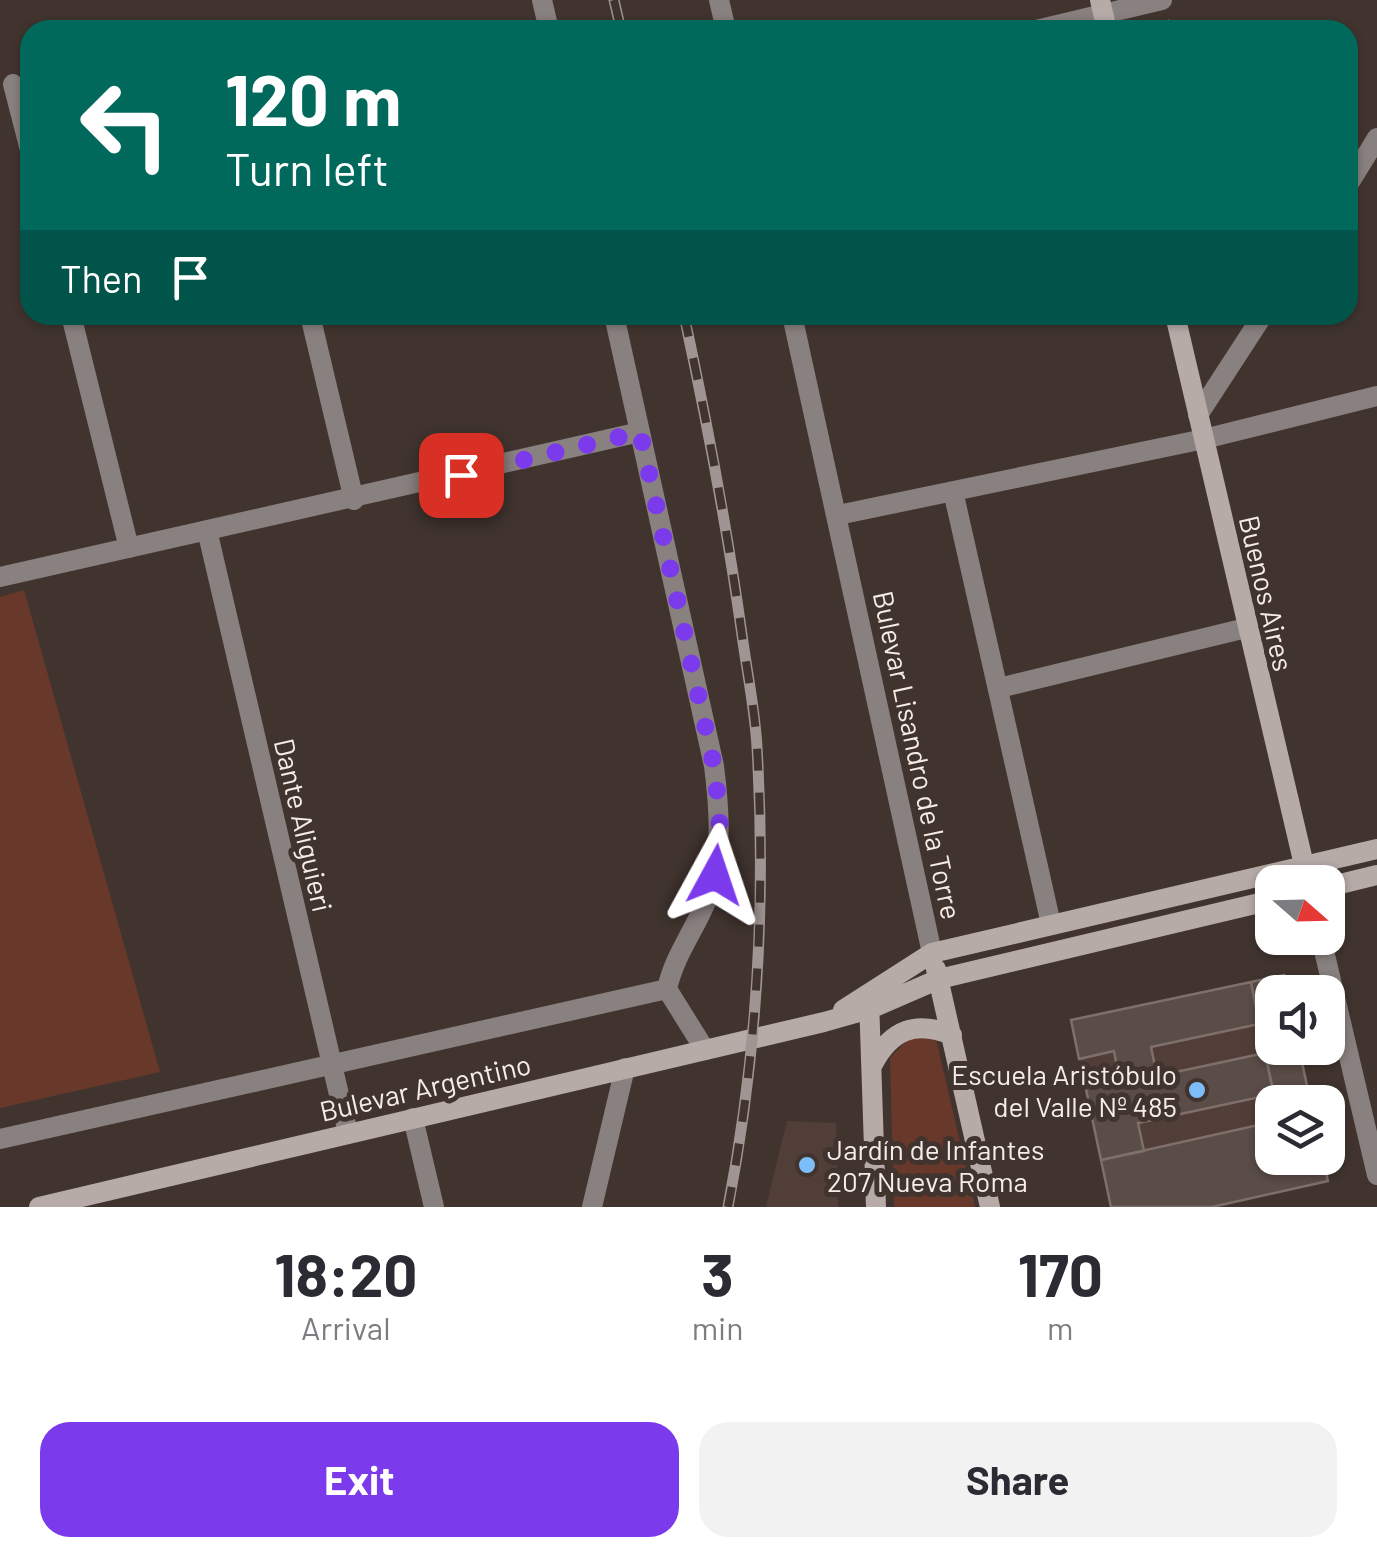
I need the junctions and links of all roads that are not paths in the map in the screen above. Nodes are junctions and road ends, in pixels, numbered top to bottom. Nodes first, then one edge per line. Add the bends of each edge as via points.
1 (1162, 0) edge
2 (1104, 15) edge
3 (14, 84) dead end
4 (20, 109) edge
5 (1377, 138) edge
6 (1358, 169) edge
7 (73, 325) edge
8 (312, 325) edge
9 (616, 325) edge
10 (794, 325) edge
11 (1176, 325) edge
12 (1256, 325) edge
13 (1377, 396) edge
14 (1198, 415) junction
15 (640, 432) junction
16 (1204, 439) junction
17 (953, 491) junction
18 (354, 500) junction
19 (838, 515) junction
20 (207, 530) junction
21 (128, 548) junction
22 (0, 578) edge
23 (1246, 628) junction
24 (1000, 688) junction
25 (1377, 849) edge
26 (1304, 865) edge
27 (1332, 865) edge
28 (1377, 875) edge
29 (1345, 883) edge
30 (1255, 884) edge
31 (1255, 904) edge
32 (1051, 924) junction
33 (932, 953) junction
34 (1325, 955) edge
35 (938, 978) junction
36 (667, 988) junction
37 (869, 1001) junction
38 (952, 1035) junction
39 (705, 1050) junction
40 (332, 1064) junction
41 (872, 1066) junction
42 (625, 1068) junction
43 (413, 1118) junction
44 (348, 1133) junction
45 (0, 1138) edge
46 (1377, 1175) edge
47 (39, 1207) edge
48 (434, 1207) edge
49 (592, 1207) edge
50 (876, 1207) edge
51 (990, 1207) edge

1 - 2 street
3 - 4 street
5 - 6 street
7 - 21 street
8 - 18 street
9 - 15 street
10 - 19 street, Bulevar Lisandro de la Torre
11 - 14 main road, Buenos Aires
12 - 14 street
13 - 16 street
14 - 16 main road, Buenos Aires
15 - 18 street
15 - 36 street via 720,817 715,875 672,963
16 - 17 street
16 - 23 main road, Buenos Aires
17 - 19 street
17 - 24 street
18 - 20 street
19 - 33 street, Bulevar Lisandro de la Torre
20 - 21 street
20 - 40 street, Dante Aliguieri
21 - 22 street
23 - 24 street
23 - 26 main road, Buenos Aires
24 - 32 street
25 - 27 main road, Bulevar Argentino
28 - 29 main road
30 - 32 main road, Bulevar Argentino
31 - 35 main road, Bulevar Argentino
32 - 33 main road, Bulevar Argentino
33 - 35 main road, Bulevar Lisandro de la Torre
33 - 37 main road, Bulevar Argentino
34 - 46 street
35 - 37 main road, Bulevar Argentino
35 - 38 main road, Bulevar Lisandro de la Torre
36 - 39 street
36 - 40 street
37 - 39 main road, Bulevar Argentino via 824,1022
37 - 41 main road
38 - 41 main road via 910,1028 885,1042
38 - 51 main road, Bulevar Lisandro de la Torre
39 - 42 main road, Bulevar Argentino
40 - 44 street, Dante Aliguieri
40 - 45 street
41 - 50 main road
42 - 43 main road, Bulevar Argentino
42 - 49 street
43 - 44 main road, Bulevar Argentino
43 - 48 street
44 - 47 main road, Bulevar Argentino

